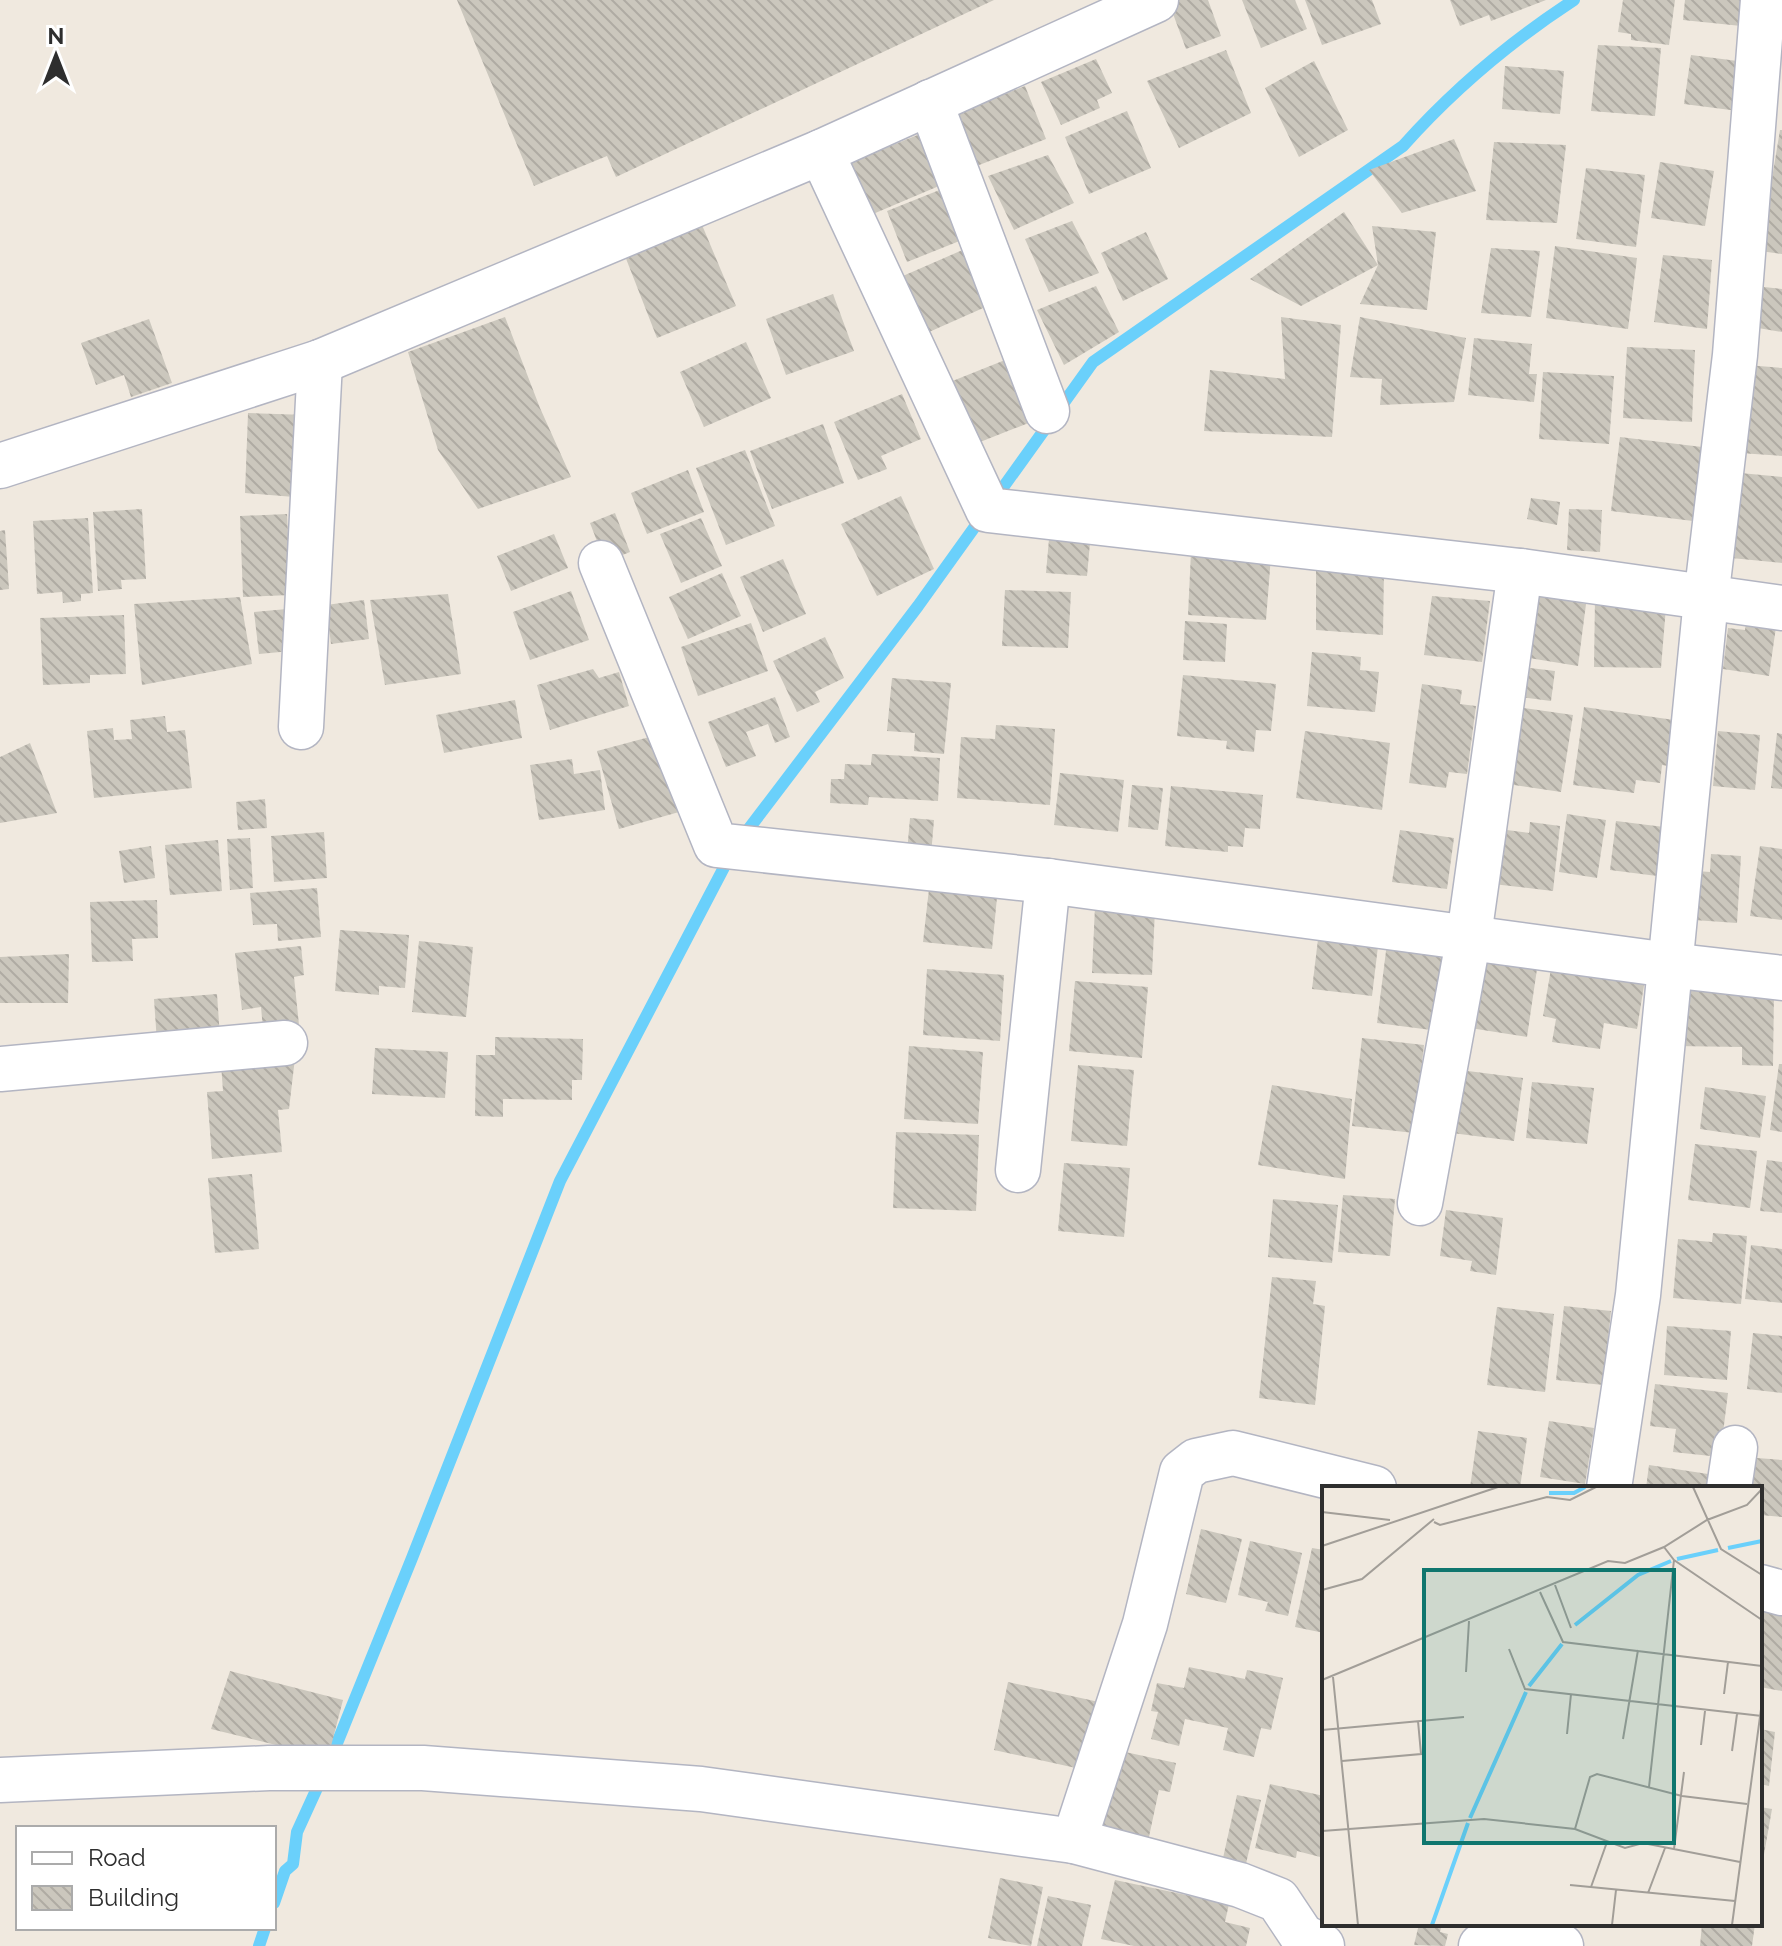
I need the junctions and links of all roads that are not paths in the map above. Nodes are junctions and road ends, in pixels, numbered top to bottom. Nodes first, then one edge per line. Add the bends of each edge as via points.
1 (1156, 0) edge
2 (1763, 0) edge
3 (930, 102) junction
4 (821, 152) junction
5 (320, 362) junction
6 (1047, 411) dead end
7 (0, 466) edge
8 (601, 563) dead end
9 (1520, 571) junction
10 (1706, 599) junction
11 (1782, 608) edge
12 (301, 727) dead end
13 (1048, 881) junction
14 (1469, 936) junction
15 (1669, 965) junction
16 (1782, 978) edge
17 (285, 1043) dead end
18 (0, 1069) edge
19 (1018, 1170) dead end
20 (1420, 1203) dead end
21 (1366, 1486) edge
22 (1609, 1486) edge
23 (1762, 1588) edge
24 (1782, 1593) edge
25 (0, 1780) edge
26 (1074, 1841) junction
27 (1308, 1943) edge
28 (1481, 1946) edge
29 (1561, 1946) edge

1 - 3 street
2 - 10 street via 1735,355
3 - 4 street
3 - 6 street
4 - 5 street
4 - 9 street via 988,510
5 - 7 street
5 - 12 street
8 - 13 street via 716,845
9 - 10 street
9 - 14 street
10 - 11 street
10 - 15 street
13 - 14 street
13 - 19 street
14 - 15 street
14 - 20 street
15 - 16 street
15 - 22 street via 1638,1295
17 - 18 street
21 - 26 street via 1233,1453 1196,1461 1182,1472 1145,1624
23 - 24 street
25 - 26 street via 269,1768 423,1768 701,1789
26 - 27 street via 1278,1900
28 - 29 street

